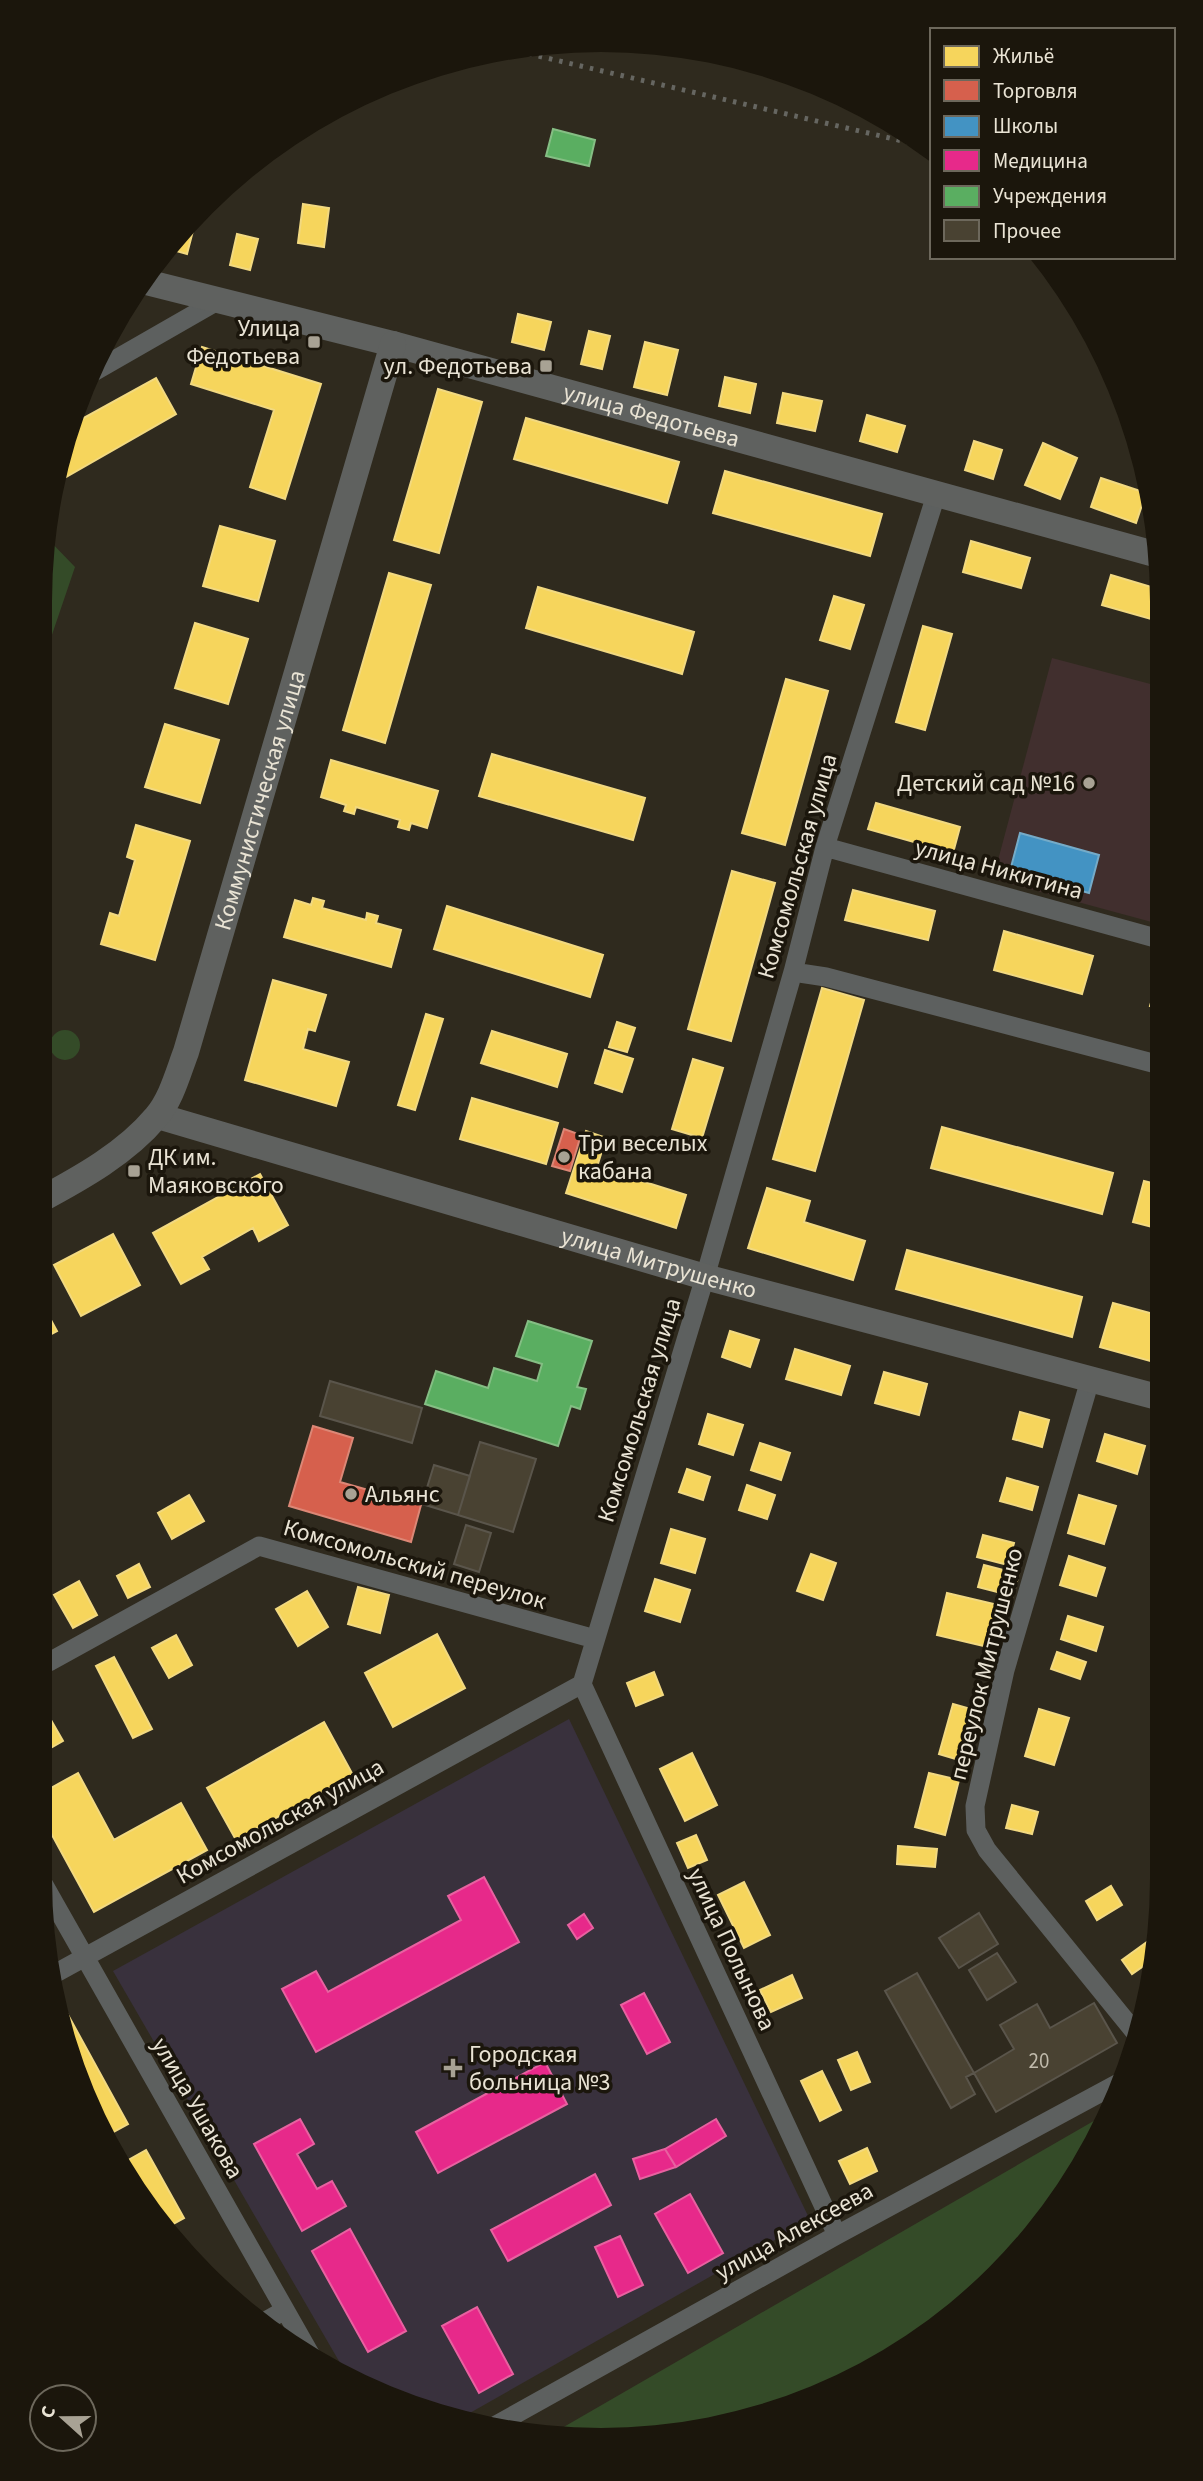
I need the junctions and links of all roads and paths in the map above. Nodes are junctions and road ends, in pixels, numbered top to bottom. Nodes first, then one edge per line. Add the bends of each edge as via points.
1 (154, 284) edge
2 (219, 300) junction
3 (393, 344) junction
4 (106, 365) edge
5 (936, 495) junction
6 (1148, 552) edge
7 (825, 847) junction
8 (1150, 937) edge
9 (793, 972) junction
10 (1150, 1062) edge
11 (158, 1116) junction
12 (52, 1194) edge
13 (705, 1277) junction
14 (1090, 1380) junction
15 (1150, 1395) edge
16 (596, 1639) junction
17 (52, 1660) edge
18 (582, 1684) junction
19 (53, 1902) edge
20 (84, 1957) junction
21 (60, 1971) edge
22 (1130, 2027) edge
23 (1110, 2088) edge
24 (837, 2235) junction
25 (285, 2310) junction
26 (271, 2318) edge
27 (302, 2340) edge
28 (505, 2420) edge

1 - 2 main road, улица Федотьева
2 - 3 main road, улица Федотьева
2 - 4 street
3 - 5 main road, улица Федотьева
3 - 11 main road, Коммунистическая улица via 186,1052
5 - 6 main road, улица Федотьева
5 - 7 street, Комсомольская улица
7 - 8 street, улица Никитина
7 - 9 street, Комсомольская улица
9 - 10 street
9 - 13 street, Комсомольская улица
11 - 12 main road, Коммунистическая улица via 119,1151
11 - 13 main road, улица Митрушенко
13 - 14 main road, улица Митрушенко
13 - 16 street, Комсомольская улица
14 - 15 main road, улица Митрушенко
14 - 22 street, переулок Митрушенко via 1005,1670 975,1806 976,1830 986,1850
16 - 17 street, Комсомольский переулок via 259,1546
16 - 18 street, Комсомольская улица
18 - 20 street, Комсомольская улица
18 - 24 street, улица Полынова
19 - 20 street, улица Ушакова
20 - 21 street, Комсомольская улица
20 - 25 street, улица Ушакова
23 - 24 street, улица Алексеева
24 - 28 street, улица Алексеева
25 - 26 street
25 - 27 street, улица Ушакова

